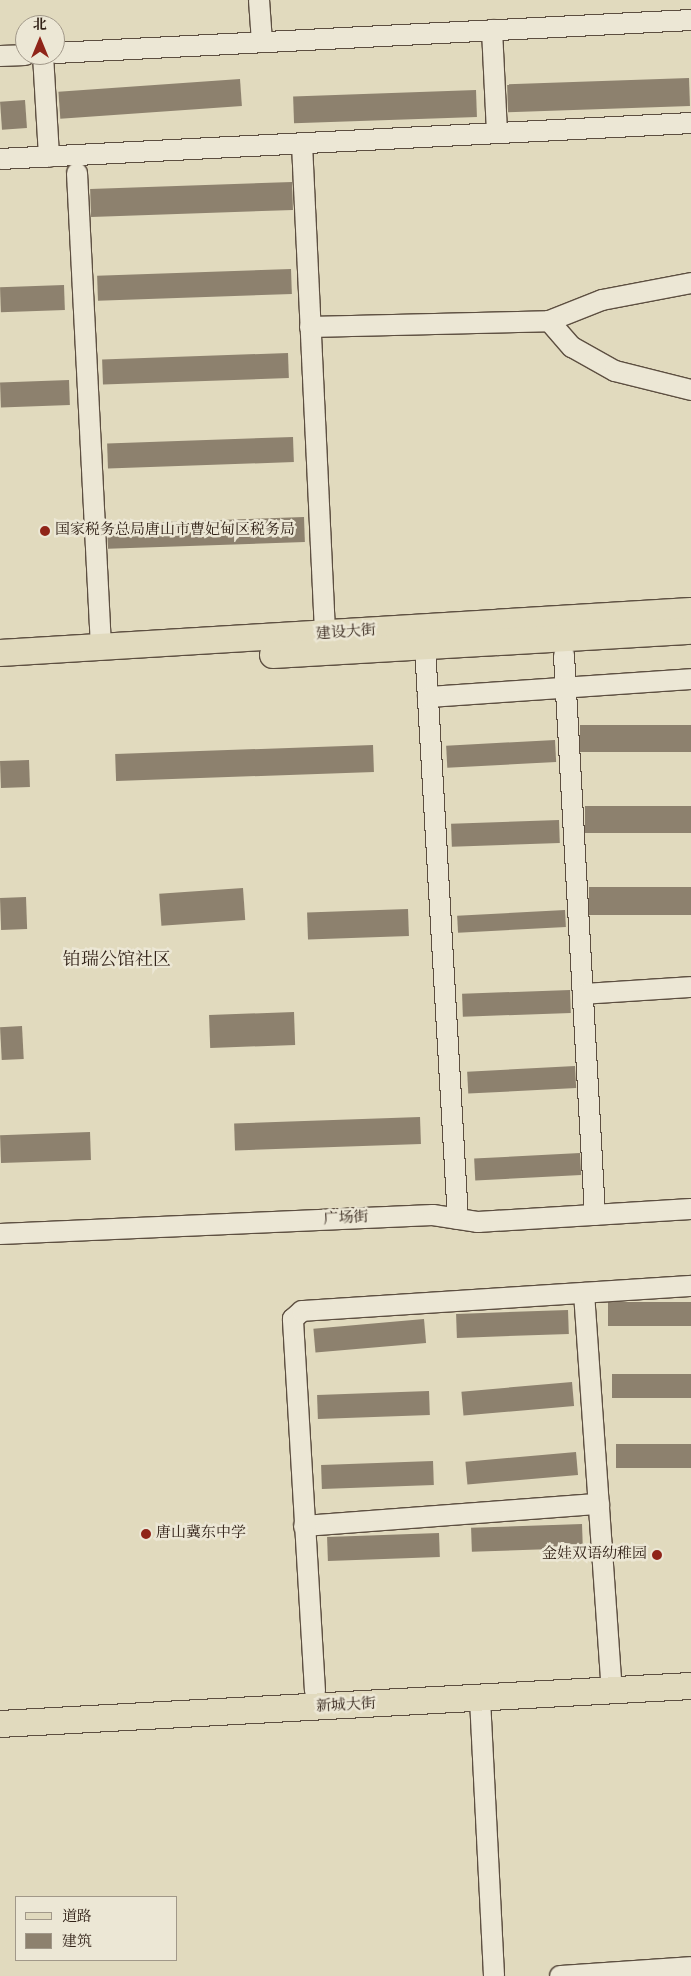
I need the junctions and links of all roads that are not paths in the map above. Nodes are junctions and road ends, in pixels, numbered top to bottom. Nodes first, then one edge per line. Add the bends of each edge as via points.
1 (259, 0) edge
2 (691, 20) edge
3 (492, 30) junction
4 (262, 42) junction
5 (65, 52) edge
6 (15, 55) edge
7 (0, 56) edge
8 (44, 65) edge
9 (691, 123) edge
10 (497, 133) junction
11 (302, 144) junction
12 (49, 157) junction
13 (0, 159) edge
14 (77, 173) dead end
15 (691, 283) edge
16 (548, 321) junction
17 (310, 327) junction
18 (691, 390) edge
19 (691, 611) edge
20 (691, 631) edge
21 (325, 634) junction
22 (425, 647) junction
23 (101, 649) junction
24 (0, 653) edge
25 (564, 656) dead end
26 (0, 670) edge
27 (691, 679) edge
28 (566, 688) junction
29 (428, 697) junction
30 (691, 987) edge
31 (583, 994) junction
32 (691, 1209) edge
33 (595, 1215) junction
34 (458, 1219) junction
35 (0, 1234) edge
36 (691, 1286) edge
37 (584, 1293) junction
38 (599, 1504) junction
39 (304, 1526) junction
40 (691, 1686) edge
41 (315, 1691) dead end
42 (612, 1692) junction
43 (480, 1699) junction
44 (0, 1724) edge
45 (691, 1967) edge
46 (494, 1976) edge
47 (560, 1976) edge

1 - 4 street
2 - 3 street
3 - 4 street
3 - 10 street
4 - 5 street
6 - 7 street
8 - 12 street
9 - 10 street
10 - 11 street
11 - 12 street
11 - 17 street
12 - 13 street
14 - 23 street
15 - 16 street via 610,298
16 - 17 street
16 - 18 street via 572,347 615,370
17 - 21 street
19 - 21 main road, 建设大街
20 - 22 main road, 建设大街
21 - 23 main road, 建设大街
22 - 26 main road, 建设大街
22 - 29 street
23 - 24 main road, 建设大街
25 - 28 street
27 - 28 street
28 - 29 street
28 - 31 street
29 - 34 street
30 - 31 street
31 - 33 street
32 - 33 street, 广场街
33 - 34 street, 广场街 via 478,1222
34 - 35 street, 广场街 via 433,1215
36 - 37 street
37 - 38 street
37 - 39 street via 302,1311 292,1319
38 - 39 street
38 - 42 street
39 - 41 street
40 - 42 main road, 新城大街
42 - 43 main road, 新城大街
43 - 44 main road, 新城大街
43 - 46 street
45 - 47 street

